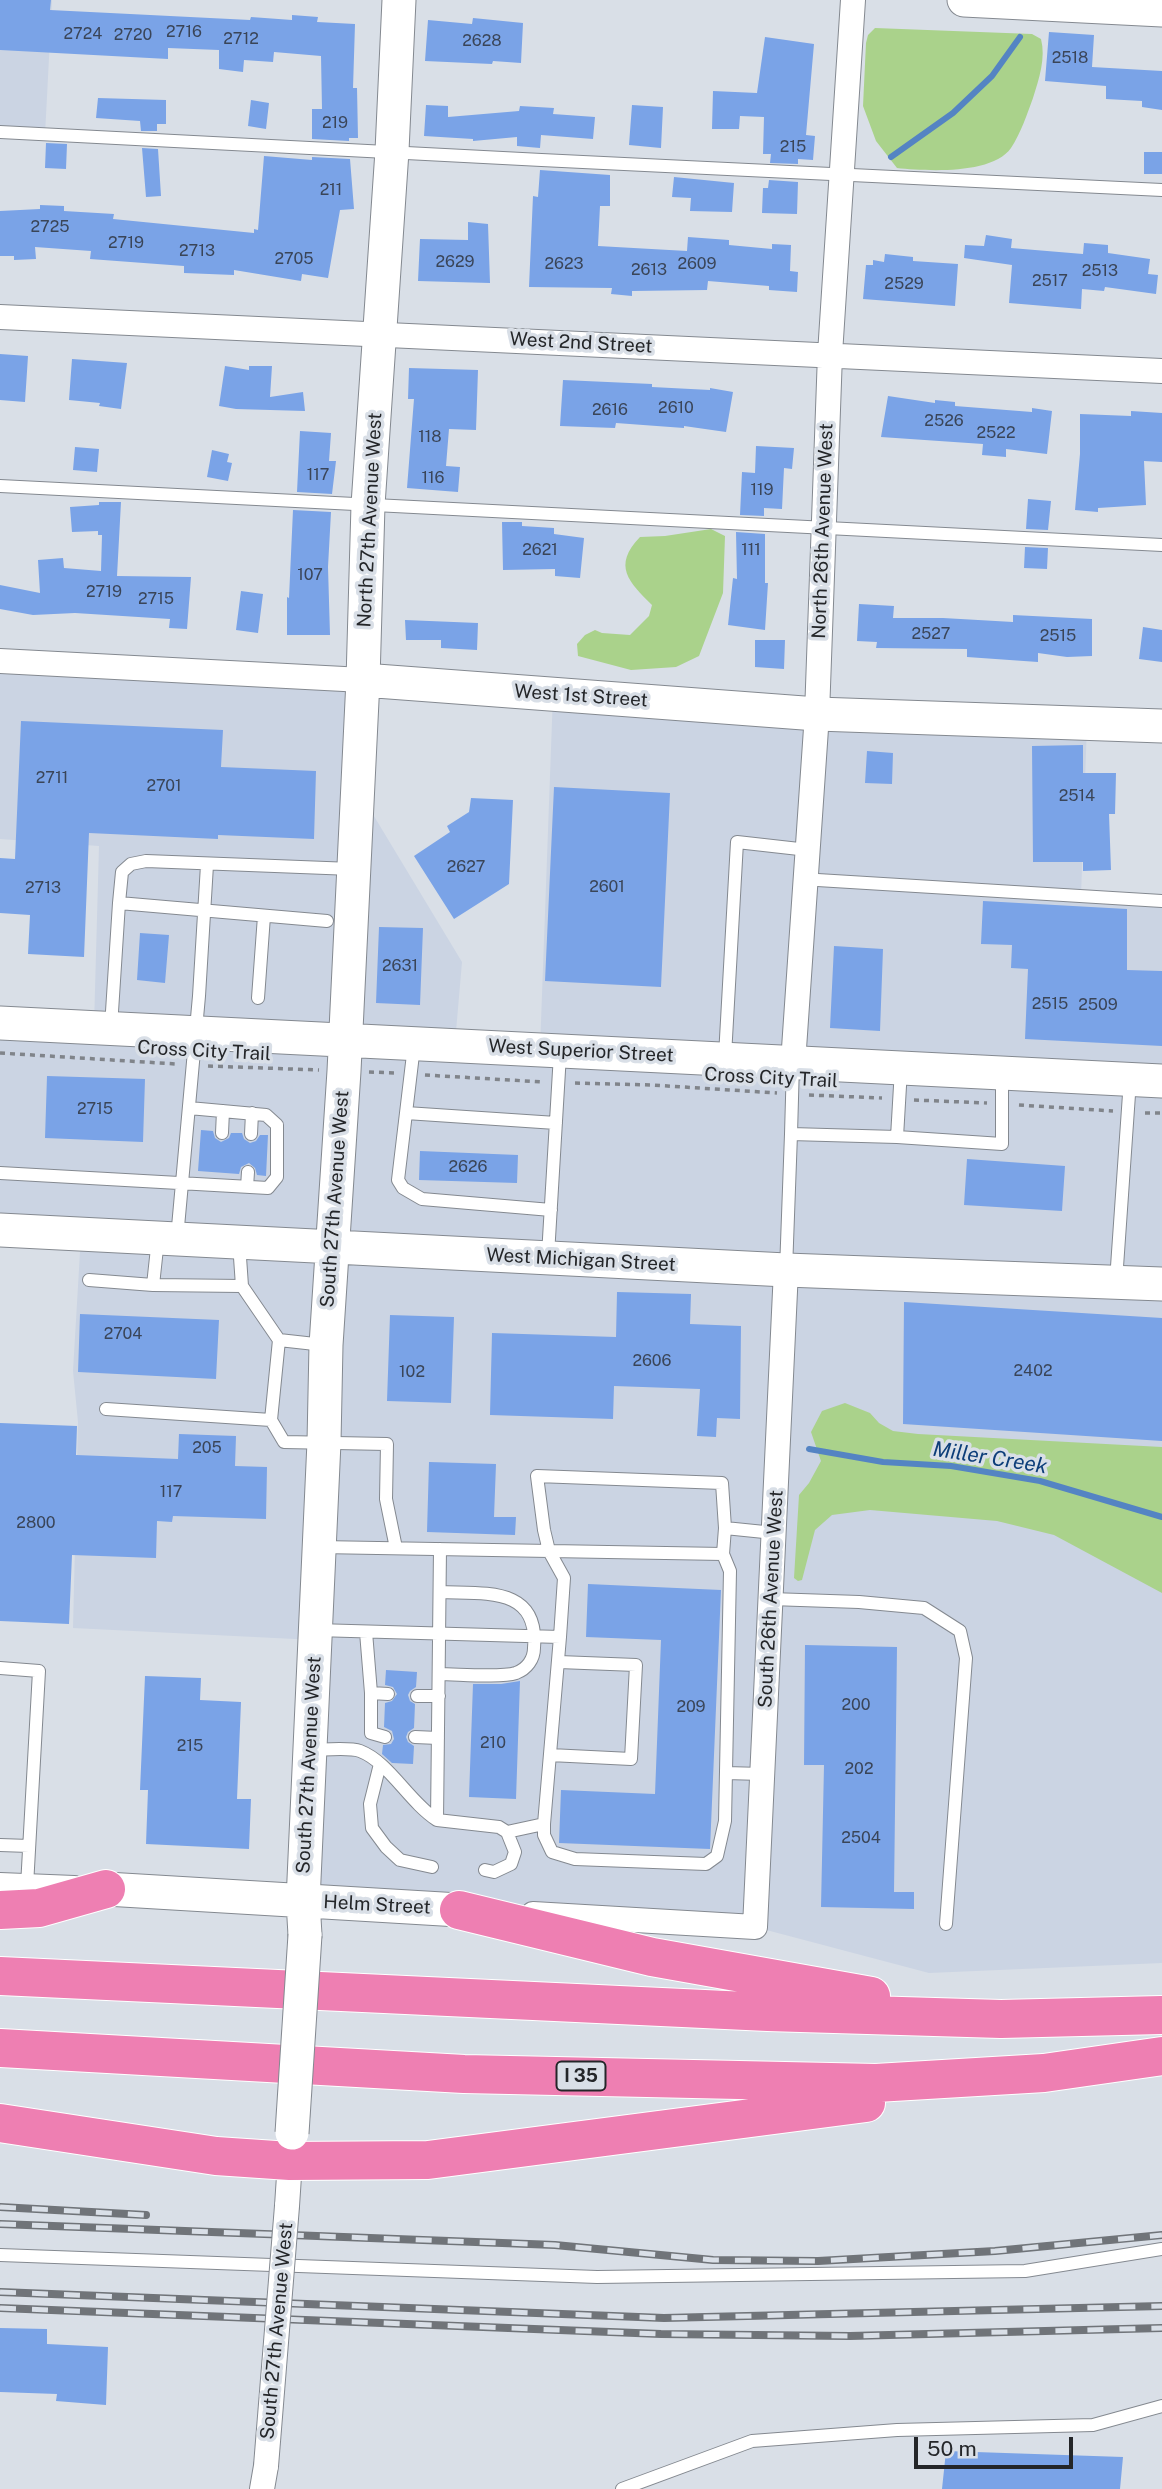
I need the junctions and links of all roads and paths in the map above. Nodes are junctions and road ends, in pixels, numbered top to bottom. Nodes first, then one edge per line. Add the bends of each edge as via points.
1 (399, 0) edge
2 (853, 0) edge
3 (964, 0) edge
4 (1162, 10) edge
5 (0, 132) edge
6 (392, 151) junction
7 (843, 176) junction
8 (1162, 190) edge
9 (0, 317) edge
10 (379, 334) junction
11 (830, 354) junction
12 (1162, 371) edge
13 (0, 486) edge
14 (368, 505) junction
15 (823, 528) junction
16 (1162, 545) edge
17 (0, 662) edge
18 (363, 680) junction
19 (817, 714) junction
20 (1162, 726) edge
21 (808, 850) junction
22 (207, 865) junction
23 (353, 869) junction
24 (803, 879) junction
25 (1162, 901) edge
26 (119, 903) junction
27 (203, 912) junction
28 (264, 916) junction
29 (327, 921) dead end
30 (258, 998) dead end
31 (0, 1023) edge
32 (111, 1027) junction
33 (195, 1031) junction
34 (560, 1050) junction
35 (0, 1054) edge
36 (345, 1056) junction
37 (413, 1058) junction
38 (725, 1060) junction
39 (192, 1065) junction
40 (793, 1079) junction
41 (1146, 1080) edge
42 (557, 1082) junction
43 (900, 1084) junction
44 (1002, 1089) junction
45 (189, 1108) junction
46 (223, 1111) junction
47 (1128, 1112) junction
48 (252, 1113) junction
49 (406, 1113) junction
50 (1162, 1114) edge
51 (556, 1123) junction
52 (222, 1133) dead end
53 (251, 1134) dead end
54 (791, 1134) junction
55 (897, 1137) junction
56 (220, 1171) dead end
57 (248, 1172) dead end
58 (0, 1173) edge
59 (182, 1184) junction
60 (219, 1186) junction
61 (247, 1187) junction
62 (551, 1210) junction
63 (0, 1230) edge
64 (167, 1239) junction
65 (239, 1243) junction
66 (332, 1248) junction
67 (548, 1258) junction
68 (786, 1270) junction
69 (89, 1280) dead end
70 (1116, 1282) junction
71 (1162, 1284) edge
72 (153, 1285) junction
73 (242, 1286) junction
74 (279, 1340) junction
75 (326, 1345) junction
76 (106, 1409) dead end
77 (271, 1420) junction
78 (324, 1442) junction
79 (725, 1528) junction
80 (774, 1533) junction
81 (319, 1547) junction
82 (396, 1548) junction
83 (440, 1549) junction
84 (549, 1551) junction
85 (723, 1554) junction
86 (440, 1592) junction
87 (771, 1599) junction
88 (315, 1630) junction
89 (366, 1632) junction
90 (440, 1634) junction
91 (535, 1637) junction
92 (561, 1637) junction
93 (559, 1661) junction
94 (0, 1668) edge
95 (439, 1674) junction
96 (371, 1693) junction
97 (388, 1694) dead end
98 (417, 1696) dead end
99 (439, 1696) junction
100 (371, 1733) junction
101 (385, 1737) dead end
102 (415, 1737) dead end
103 (438, 1738) junction
104 (310, 1750) junction
105 (359, 1750) junction
106 (550, 1755) junction
107 (380, 1764) junction
108 (726, 1773) junction
109 (762, 1774) junction
110 (437, 1820) junction
111 (544, 1824) junction
112 (507, 1832) junction
113 (0, 1845) edge
114 (29, 1846) junction
115 (432, 1867) dead end
116 (485, 1871) dead end
117 (0, 1885) edge
118 (106, 1889) joint
119 (13, 1898) edge
120 (303, 1901) junction
121 (459, 1910) junction
122 (946, 1924) dead end
123 (755, 1927) joint
124 (0, 1976) edge
125 (1162, 2003) edge
126 (1162, 2015) edge
127 (1117, 2017) junction
128 (1001, 2019) junction
129 (0, 2048) edge
130 (1162, 2056) edge
131 (1004, 2075) junction
132 (0, 2123) edge
133 (291, 2147) junction
134 (1162, 2249) edge
135 (0, 2255) edge
136 (1162, 2406) edge
137 (264, 2478) edge
138 (622, 2489) edge

1 - 6 street, North 27th Avenue West
2 - 7 street, North 26th Avenue West
3 - 4 street
5 - 6 lane
6 - 7 lane
6 - 10 street, North 27th Avenue West
7 - 8 lane
7 - 11 street, North 26th Avenue West
9 - 10 street, West 2nd Street
10 - 11 street, West 2nd Street
10 - 14 street, North 27th Avenue West
11 - 12 street, West 2nd Street
11 - 15 street, North 26th Avenue West
13 - 14 lane
14 - 15 lane
14 - 18 street, North 27th Avenue West
15 - 16 lane
15 - 19 street, North 26th Avenue West
17 - 18 street, West 1st Street
18 - 19 street, West 1st Street
18 - 23 street, North 27th Avenue West
19 - 20 street, West 1st Street
19 - 21 street, North 26th Avenue West
21 - 24 street, North 26th Avenue West
21 - 38 lane via 737,842
22 - 23 lane
22 - 26 lane via 131,864 122,872
22 - 27 lane
23 - 36 street, North 27th Avenue West
24 - 25 lane
24 - 40 street, North 26th Avenue West
26 - 27 lane
26 - 32 lane
27 - 28 lane
27 - 33 lane
28 - 29 lane
28 - 30 lane
31 - 32 street, West Superior Street
32 - 33 street, West Superior Street
33 - 36 street, West Superior Street
33 - 39 lane
34 - 37 street, West Superior Street
34 - 38 street, West Superior Street
34 - 42 lane
35 - 39 path, Cross City Trail
36 - 37 street, West Superior Street
36 - 37 path, Cross City Trail
36 - 39 path, Cross City Trail
36 - 66 street, South 27th Avenue West
37 - 42 path, Cross City Trail
37 - 49 lane
38 - 40 street, West Superior Street
39 - 45 lane
40 - 42 path, Cross City Trail via 652,1085
40 - 43 street, West Superior Street
40 - 43 path, Cross City Trail
40 - 54 lane
41 - 44 street, West Superior Street
41 - 47 lane
42 - 51 lane
43 - 44 street, West Superior Street
43 - 44 path, Cross City Trail
43 - 55 lane
44 - 47 path, Cross City Trail
44 - 55 lane via 1002,1144
45 - 46 lane
45 - 59 lane
46 - 48 lane
46 - 52 lane
47 - 50 path, Cross City Trail
47 - 70 lane
48 - 53 lane
48 - 61 lane via 266,1115 277,1125 277,1177 268,1188
49 - 51 lane
49 - 62 lane via 398,1180 412,1195
51 - 62 lane
54 - 55 lane
54 - 68 lane
56 - 60 lane
57 - 61 lane
58 - 59 lane
59 - 60 lane
59 - 64 lane
60 - 61 lane
62 - 67 lane
63 - 64 street, West Michigan Street
64 - 65 street, West Michigan Street
64 - 72 lane
65 - 66 street, West Michigan Street
65 - 73 lane
66 - 67 street, West Michigan Street
66 - 75 street, South 27th Avenue West
67 - 68 street, West Michigan Street
68 - 70 street, West Michigan Street
68 - 80 street, South 26th Avenue West
69 - 72 lane
70 - 71 street, West Michigan Street
72 - 73 lane
73 - 74 lane
74 - 75 lane
74 - 77 lane
75 - 78 street, South 27th Avenue West
76 - 77 lane
77 - 78 lane via 284,1442
78 - 81 street, South 27th Avenue West
78 - 82 lane via 387,1444 386,1499
79 - 80 lane
79 - 84 lane via 722,1483 537,1476
79 - 85 lane
80 - 87 street, South 26th Avenue West
81 - 82 lane
81 - 88 street, South 27th Avenue West
82 - 83 lane
83 - 84 lane
83 - 86 lane
84 - 85 lane
84 - 92 lane via 564,1578
85 - 108 lane via 730,1571
86 - 90 lane
86 - 91 lane via 506,1596 528,1612
87 - 109 street, South 26th Avenue West
87 - 122 lane via 924,1608 960,1631 966,1658
88 - 89 lane
88 - 104 street, South 27th Avenue West
89 - 90 lane
89 - 96 lane
90 - 91 lane
90 - 95 lane
91 - 92 lane
91 - 95 lane via 534,1656 515,1673
92 - 93 lane
93 - 106 lane
93 - 106 lane via 636,1665 631,1759
94 - 114 lane via 39,1671
95 - 99 lane
96 - 97 lane
96 - 100 lane
98 - 99 lane
99 - 103 lane
100 - 101 lane
100 - 105 lane
102 - 103 lane
103 - 110 lane
104 - 105 lane
104 - 120 street, South 27th Avenue West
105 - 107 lane
106 - 111 lane
107 - 110 lane
107 - 115 lane via 370,1804 372,1828 400,1860
108 - 109 lane
108 - 111 lane via 725,1821 717,1856 706,1864 575,1859 552,1852
109 - 123 street, South 26th Avenue West
110 - 112 lane via 499,1827
111 - 112 lane
112 - 116 lane via 515,1852 511,1864
113 - 114 lane
114 - 119 lane
117 - 119 street
118 - 119 highway via 39,1908
118 - 120 street, Helm Street
120 - 121 street, Helm Street
120 - 133 street, South 27th Avenue West, bridge via 305,1935
121 - 123 street, Helm Street
121 - 128 highway via 652,1957
124 - 128 highway
125 - 127 highway
126 - 127 highway
127 - 128 highway
129 - 131 highway, I 35 via 464,2074 876,2083
130 - 131 highway, I 35
131 - 133 highway via 939,2098 833,2106 442,2159
132 - 133 highway via 216,2156
133 - 137 street, South 27th Avenue West, bridge
134 - 135 lane via 1025,2271 597,2277
136 - 138 lane via 1093,2425 897,2430 752,2441

